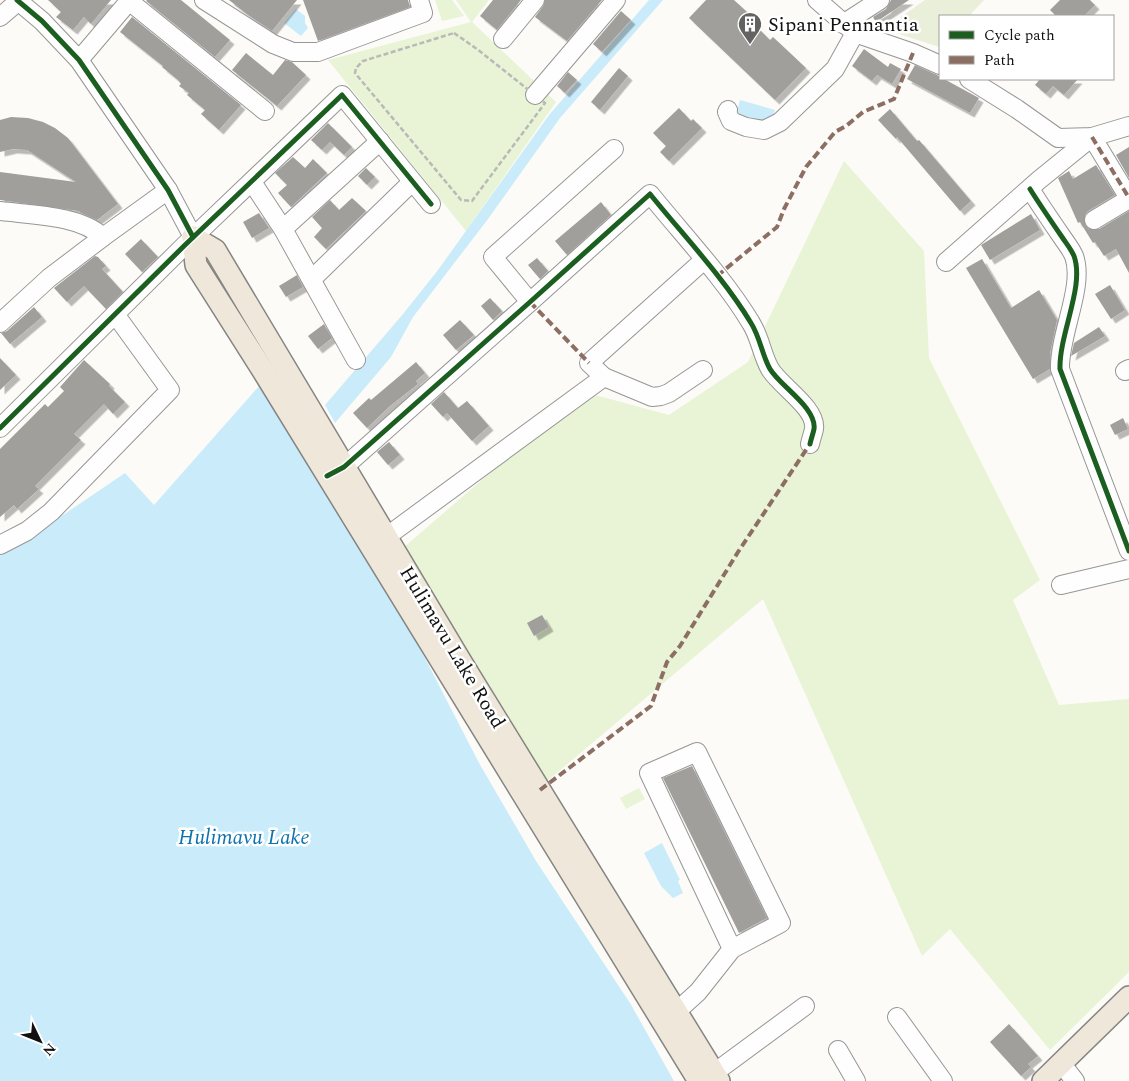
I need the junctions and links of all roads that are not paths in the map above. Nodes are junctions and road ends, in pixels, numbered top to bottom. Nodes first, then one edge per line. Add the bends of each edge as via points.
1 (129, 0) edge
2 (204, 0) edge
3 (419, 0) edge
4 (535, 0) edge
5 (616, 0) edge
6 (816, 0) edge
7 (880, 0) edge
8 (18, 1) edge
9 (0, 17) edge
10 (849, 28) junction
11 (403, 30) dead end
12 (503, 39) dead end
13 (318, 52) junction
14 (79, 60) junction
15 (939, 65) edge
16 (971, 80) edge
17 (535, 94) road end
18 (728, 110) dead end
19 (265, 111) dead end
20 (1129, 126) edge
21 (1092, 137) junction
22 (380, 141) junction
23 (614, 149) dead end
24 (252, 182) junction
25 (412, 182) junction
26 (1030, 188) junction
27 (168, 190) junction
28 (1129, 198) edge
29 (431, 204) dead end
30 (0, 212) edge
31 (1094, 220) dead end
32 (188, 228) junction
33 (283, 229) junction
34 (104, 237) junction
35 (704, 260) junction
36 (946, 262) dead end
37 (312, 279) junction
38 (530, 302) junction
39 (115, 314) junction
40 (0, 323) edge
41 (356, 360) dead end
42 (703, 370) dead end
43 (604, 377) junction
44 (0, 428) edge
45 (810, 444) dead end
46 (335, 471) junction
47 (386, 537) junction
48 (0, 545) edge
49 (1129, 551) edge
50 (1129, 569) edge
51 (1061, 585) dead end
52 (732, 949) junction
53 (1129, 998) edge
54 (805, 1006) dead end
55 (676, 1012) junction
56 (897, 1016) dead end
57 (1129, 1017) edge
58 (838, 1050) dead end
59 (1067, 1075) edge
60 (711, 1078) edge
61 (856, 1081) edge
62 (943, 1081) edge
63 (1043, 1081) edge

1 - 14 street
1 - 19 street
2 - 13 street via 287,51
3 - 13 street via 423,13
4 - 12 street
5 - 17 street
6 - 10 street
7 - 10 street
8 - 9 street
8 - 14 street
10 - 15 street
10 - 18 street via 835,69 780,122 764,130 746,127 731,121
11 - 13 street via 349,50
14 - 27 street
16 - 21 street via 1058,138
20 - 21 street
21 - 26 street
21 - 28 street
22 - 24 street via 342,95
22 - 25 street
22 - 33 street
23 - 38 street via 493,257
24 - 32 street
24 - 33 street
25 - 29 street
25 - 37 street
26 - 36 street
26 - 49 street via 1074,255 1077,281 1062,344 1060,369
27 - 32 street
27 - 34 street
28 - 31 street
30 - 34 street via 69,220 96,230
32 - 39 street
32 - 46 main road, Hulimavu Lake Road via 215,250
33 - 37 street
34 - 40 street via 49,278
35 - 38 street via 650,194
35 - 43 street via 589,363
35 - 45 street via 753,326 770,369 810,413 815,427
37 - 41 street
38 - 46 street
39 - 44 street
39 - 48 street via 170,390 51,512 27,531
42 - 43 street via 661,396 652,397
43 - 47 street
46 - 47 main road, Hulimavu Lake Road
46 - 60 main road, Hulimavu Lake Road
47 - 55 main road, Hulimavu Lake Road
50 - 51 street
52 - 52 street via 781,923 698,752 649,773
52 - 55 street via 698,992
53 - 59 main road
54 - 60 street
55 - 60 main road, Hulimavu Lake Road
56 - 62 street
57 - 59 main road
58 - 61 street
59 - 63 main road

